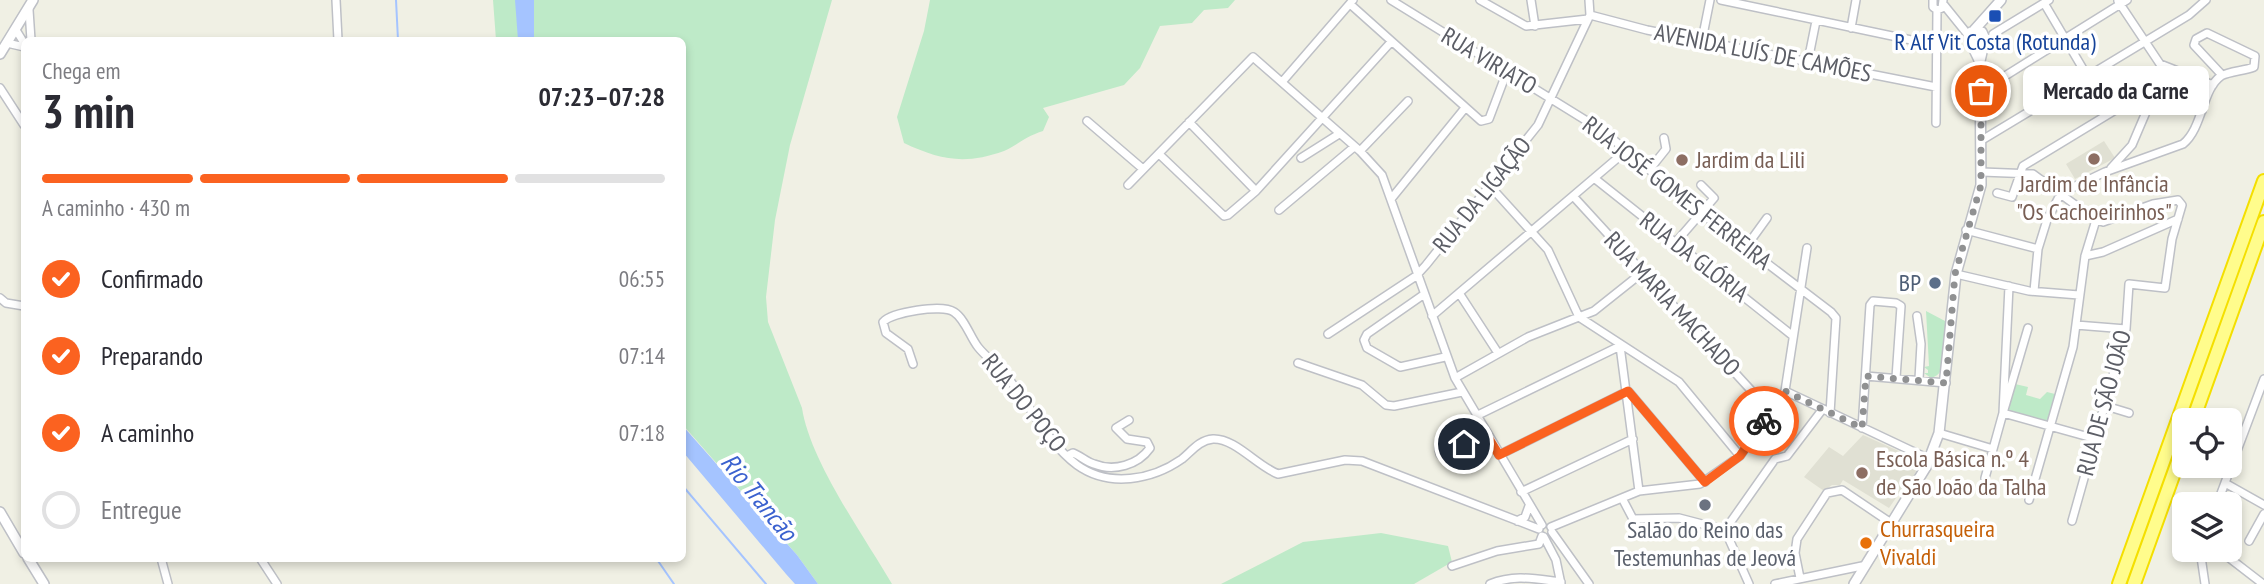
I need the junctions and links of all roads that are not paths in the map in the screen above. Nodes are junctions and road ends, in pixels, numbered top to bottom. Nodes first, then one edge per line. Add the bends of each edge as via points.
1 (33, 0) edge
2 (336, 0) edge
3 (1391, 0) edge
4 (1480, 0) edge
5 (1531, 0) edge
6 (1589, 0) edge
7 (1710, 0) edge
8 (1721, 0) edge
9 (1856, 0) edge
10 (1933, 0) edge
11 (2001, 0) edge
12 (2206, 0) edge
13 (2046, 1) edge
14 (2122, 1) edge
15 (1352, 2) edge
16 (1941, 5) edge
17 (29, 10) junction
18 (1590, 17) junction
19 (1984, 19) junction
20 (1816, 21) junction
21 (1535, 26) junction
22 (1851, 28) junction
23 (17, 29) junction
24 (1989, 34) junction
25 (29, 37) edge
26 (31, 37) edge
27 (338, 37) edge
28 (1970, 37) junction
29 (21, 38) edge
30 (1702, 40) junction
31 (2064, 40) junction
32 (2145, 41) junction
33 (1391, 42) junction
34 (7, 43) junction
35 (21, 45) edge
36 (1935, 45) junction
37 (1983, 45) junction
38 (0, 54) edge
39 (1808, 61) junction
40 (1980, 61) junction
41 (1506, 74) junction
42 (2086, 75) junction
43 (2222, 75) junction
44 (1282, 82) junction
45 (2213, 85) junction
46 (1936, 87) junction
47 (0, 88) edge
48 (1981, 91) junction
49 (2155, 91) junction
50 (1552, 99) junction
51 (1408, 101) dead end
52 (1465, 108) junction
53 (2202, 111) junction
54 (2109, 113) junction
55 (1323, 119) junction
56 (21, 120) edge
57 (1087, 121) dead end
58 (1189, 122) junction
59 (1936, 123) dead end
60 (1339, 134) junction
61 (1664, 138) dead end
62 (1982, 140) junction
63 (1357, 149) junction
64 (1627, 149) junction
65 (1159, 154) junction
66 (1301, 158) dead end
67 (1143, 169) junction
68 (1650, 169) junction
69 (2018, 171) junction
70 (1982, 172) junction
71 (2105, 172) junction
72 (1594, 178) junction
73 (2264, 181) edge
74 (1128, 185) dead end
75 (1701, 185) dead end
76 (1490, 186) junction
77 (1256, 191) junction
78 (2061, 192) junction
79 (1997, 193) dead end
80 (1573, 196) junction
81 (1391, 199) junction
82 (1279, 210) dead end
83 (1701, 213) junction
84 (1767, 219) dead end
85 (2178, 219) junction
86 (2096, 220) junction
87 (2264, 222) edge
88 (1965, 230) junction
89 (1531, 232) junction
90 (1676, 242) junction
91 (1746, 247) junction
92 (1807, 248) dead end
93 (2038, 250) junction
94 (2085, 256) junction
95 (1643, 272) junction
96 (1955, 274) junction
97 (1416, 276) junction
98 (2009, 286) junction
99 (1801, 289) junction
100 (2034, 291) junction
101 (1459, 293) junction
102 (2079, 295) junction
103 (1424, 297) junction
104 (0, 298) edge
105 (21, 306) edge
106 (1444, 306) junction
107 (1432, 316) junction
108 (1917, 316) dead end
109 (1579, 317) junction
110 (2077, 325) junction
111 (2028, 328) dead end
112 (2126, 329) junction
113 (1328, 334) dead end
114 (1793, 336) junction
115 (1620, 346) junction
116 (1498, 353) junction
117 (1445, 357) junction
118 (1298, 363) dead end
119 (913, 365) dead end
120 (1866, 376) junction
121 (1455, 378) junction
122 (1896, 378) junction
123 (1919, 379) junction
124 (2264, 379) edge
125 (1946, 383) junction
126 (1628, 391) junction
127 (1785, 391) junction
128 (1462, 392) junction
129 (1639, 404) junction
130 (2106, 406) junction
131 (1630, 407) junction
132 (2254, 407) junction
133 (2197, 408) edge
134 (1770, 411) junction
135 (1826, 412) junction
136 (2264, 412) edge
137 (2003, 413) junction
138 (2129, 413) dead end
139 (1476, 415) junction
140 (1129, 420) dead end
141 (2050, 426) junction
142 (1862, 428) junction
143 (1940, 433) junction
144 (1489, 439) junction
145 (1633, 439) junction
146 (2096, 439) junction
147 (1993, 449) junction
148 (1440, 454) dead end
149 (1499, 455) junction
150 (1067, 456) junction
151 (1740, 456) junction
152 (1929, 459) junction
153 (1985, 478) dead end
154 (2172, 478) edge
155 (1705, 482) junction
156 (2225, 483) junction
157 (1639, 491) junction
158 (1521, 492) junction
159 (2222, 492) edge
160 (1622, 498) junction
161 (2029, 500) dead end
162 (2264, 505) edge
163 (1530, 506) junction
164 (0, 512) edge
165 (2264, 514) edge
166 (1517, 521) junction
167 (2072, 521) dead end
168 (1891, 523) junction
169 (1552, 530) junction
170 (1725, 530) junction
171 (1542, 532) junction
172 (2249, 541) dead end
173 (21, 548) edge
174 (30, 562) edge
175 (162, 562) edge
176 (263, 562) edge
177 (2202, 562) edge
178 (2235, 562) edge
179 (1452, 566) dead end
180 (1862, 566) junction
181 (1800, 578) junction
182 (1561, 583) edge
183 (44, 584) edge
184 (168, 584) edge
185 (277, 584) edge
186 (1490, 584) edge
187 (1589, 584) edge
188 (1749, 584) edge
189 (1775, 584) edge
190 (1854, 584) edge
191 (2119, 584) edge
192 (2134, 584) edge
193 (2205, 584) edge
194 (2263, 584) edge

1 - 17 street
2 - 27 street
3 - 41 street, RUA VIRIATO
4 - 21 street via 1517,24
5 - 21 street
6 - 18 street
7 - 30 street
8 - 20 street
9 - 22 street
10 - 16 street via 1933,7
11 - 19 street
12 - 32 street
13 - 24 street
13 - 31 street
14 - 31 street
14 - 32 street
15 - 33 street
15 - 44 street
16 - 28 street
16 - 36 street
17 - 23 street
17 - 26 street
18 - 21 street
18 - 30 street, AVENIDA LUÍS DE CAMÕES
18 - 50 street, RUA DA LIGAÇÃO
19 - 24 street
19 - 28 street
20 - 22 street
20 - 39 street
22 - 36 street
23 - 25 street
23 - 29 street
23 - 34 street
24 - 28 street via 1977,30
24 - 37 street
28 - 37 street via 1976,48
28 - 40 street
30 - 39 street, AVENIDA LUÍS DE CAMÕES
31 - 42 street
31 - 48 street
32 - 42 street
32 - 45 street via 2160,64
33 - 52 street
33 - 55 street
34 - 35 street
34 - 38 street
36 - 46 street
37 - 40 street
39 - 46 street, AVENIDA LUÍS DE CAMÕES
40 - 48 street
41 - 50 street, RUA VIRIATO
41 - 52 street via 1485,123
42 - 54 street
42 - 62 street
43 - 43 street via 2254,67 2255,56 2203,34 2194,45
43 - 45 street
44 - 55 street
44 - 58 street via 1253,57
45 - 53 street
46 - 59 street
47 - 56 street
48 - 62 street
49 - 53 street
49 - 54 street via 2134,97
49 - 71 street via 2132,145
50 - 64 street, RUA JOSÉ GOMES FERREIRA
50 - 76 street, RUA DA LIGAÇÃO via 1538,125
51 - 63 street
52 - 81 street
53 - 71 street via 2192,137 2183,144
54 - 69 street
55 - 60 street
55 - 77 street
57 - 67 street
58 - 65 street
58 - 77 street
60 - 63 street
60 - 66 street
61 - 68 street via 1666,149
62 - 70 street
63 - 81 street via 1382,175
63 - 82 street
64 - 68 street, RUA JOSÉ GOMES FERREIRA
64 - 72 street
65 - 67 street
65 - 77 street via 1224,216
67 - 74 street
68 - 83 street, RUA JOSÉ GOMES FERREIRA
69 - 70 street
69 - 78 street via 2033,174
69 - 79 street via 2012,197
70 - 88 street
71 - 78 street
72 - 80 street
72 - 90 street, RUA DA GLÓRIA
73 - 191 highway
75 - 83 street via 1714,198
76 - 89 street
76 - 97 street, RUA DA LIGAÇÃO
78 - 86 street
78 - 93 street
80 - 89 street
80 - 95 street, RUA MARIA MACHADO
81 - 97 street
83 - 90 street
83 - 91 street, RUA JOSÉ GOMES FERREIRA
84 - 91 street
85 - 86 street via 2182,205 2178,200 2103,222
85 - 94 street
85 - 112 street, RUA DE SÃO JOÃO via 2165,288 2129,284
86 - 94 street
87 - 133 highway
88 - 93 street
88 - 96 street
89 - 101 street
89 - 109 street via 1548,250
90 - 114 street, RUA DA GLÓRIA
91 - 99 street, RUA JOSÉ GOMES FERREIRA
92 - 99 street
93 - 100 street
94 - 102 street
95 - 109 street via 1610,302
95 - 134 street, RUA MARIA MACHADO
96 - 98 street
96 - 125 street
97 - 103 street
97 - 113 street, RUA DA LIGAÇÃO
98 - 100 street
98 - 137 street
99 - 114 street
99 - 135 street, RUA JOSÉ GOMES FERREIRA via 1836,318
100 - 102 street
101 - 106 street
101 - 116 street
102 - 110 street
103 - 106 street
103 - 107 street
103 - 117 street via 1364,340 1367,348 1400,367
104 - 105 street
106 - 107 street
107 - 117 street
108 - 123 street
109 - 115 street
109 - 116 street
110 - 112 street
110 - 141 street
111 - 137 street
112 - 130 street, RUA DE SÃO JOÃO
114 - 127 street
115 - 126 street
115 - 139 street
115 - 151 street via 1679,382
116 - 121 street
117 - 121 street
118 - 128 street via 1362,385 1386,405
119 - 150 street, RUA DO POÇO via 908,349 882,327 885,319 917,311 953,311
120 - 122 street
120 - 122 street via 1873,301 1901,306
120 - 142 street
121 - 128 street
122 - 123 street
123 - 125 street
124 - 132 street
125 - 143 street
126 - 129 street
126 - 131 street
126 - 149 street
127 - 134 street
127 - 135 street
128 - 139 street
129 - 131 street
129 - 155 street
130 - 138 street
130 - 146 street, RUA DE SÃO JOÃO
131 - 145 street
132 - 136 street
132 - 156 street
134 - 151 street
135 - 142 street
135 - 170 street via 1787,456 1775,459
137 - 141 street
137 - 147 street
139 - 144 street
140 - 150 street via 1116,428 1127,439 1147,442 1150,448 1130,465 1106,467 1073,453
141 - 146 street
141 - 161 street
142 - 152 street
143 - 147 street
143 - 152 street
144 - 148 street via 1439,449
144 - 149 street
145 - 157 street
145 - 158 street
146 - 167 street, RUA DE SÃO JOÃO
147 - 153 street
149 - 158 street
150 - 166 street, RUA DO POÇO via 1094,474 1112,479 1150,475 1213,439 1278,474 1345,460 1362,461
151 - 155 street
152 - 168 street
154 - 192 highway
155 - 157 street
156 - 159 street
156 - 162 street
157 - 160 street
158 - 163 street
160 - 169 street
160 - 170 street via 1633,519 1679,518
163 - 166 street
163 - 171 street
164 - 173 street
165 - 172 street
166 - 171 street, RUA DO POÇO
168 - 180 street
168 - 181 street via 1842,490 1827,493 1797,539
169 - 171 street, RUA DO POÇO
169 - 171 street
169 - 187 street
170 - 188 street
171 - 179 street via 1539,544 1497,551
171 - 182 street
174 - 183 street
175 - 184 street
176 - 185 street
177 - 193 street
178 - 194 street
180 - 181 street
180 - 190 street
181 - 189 street
182 - 186 street via 1524,577

